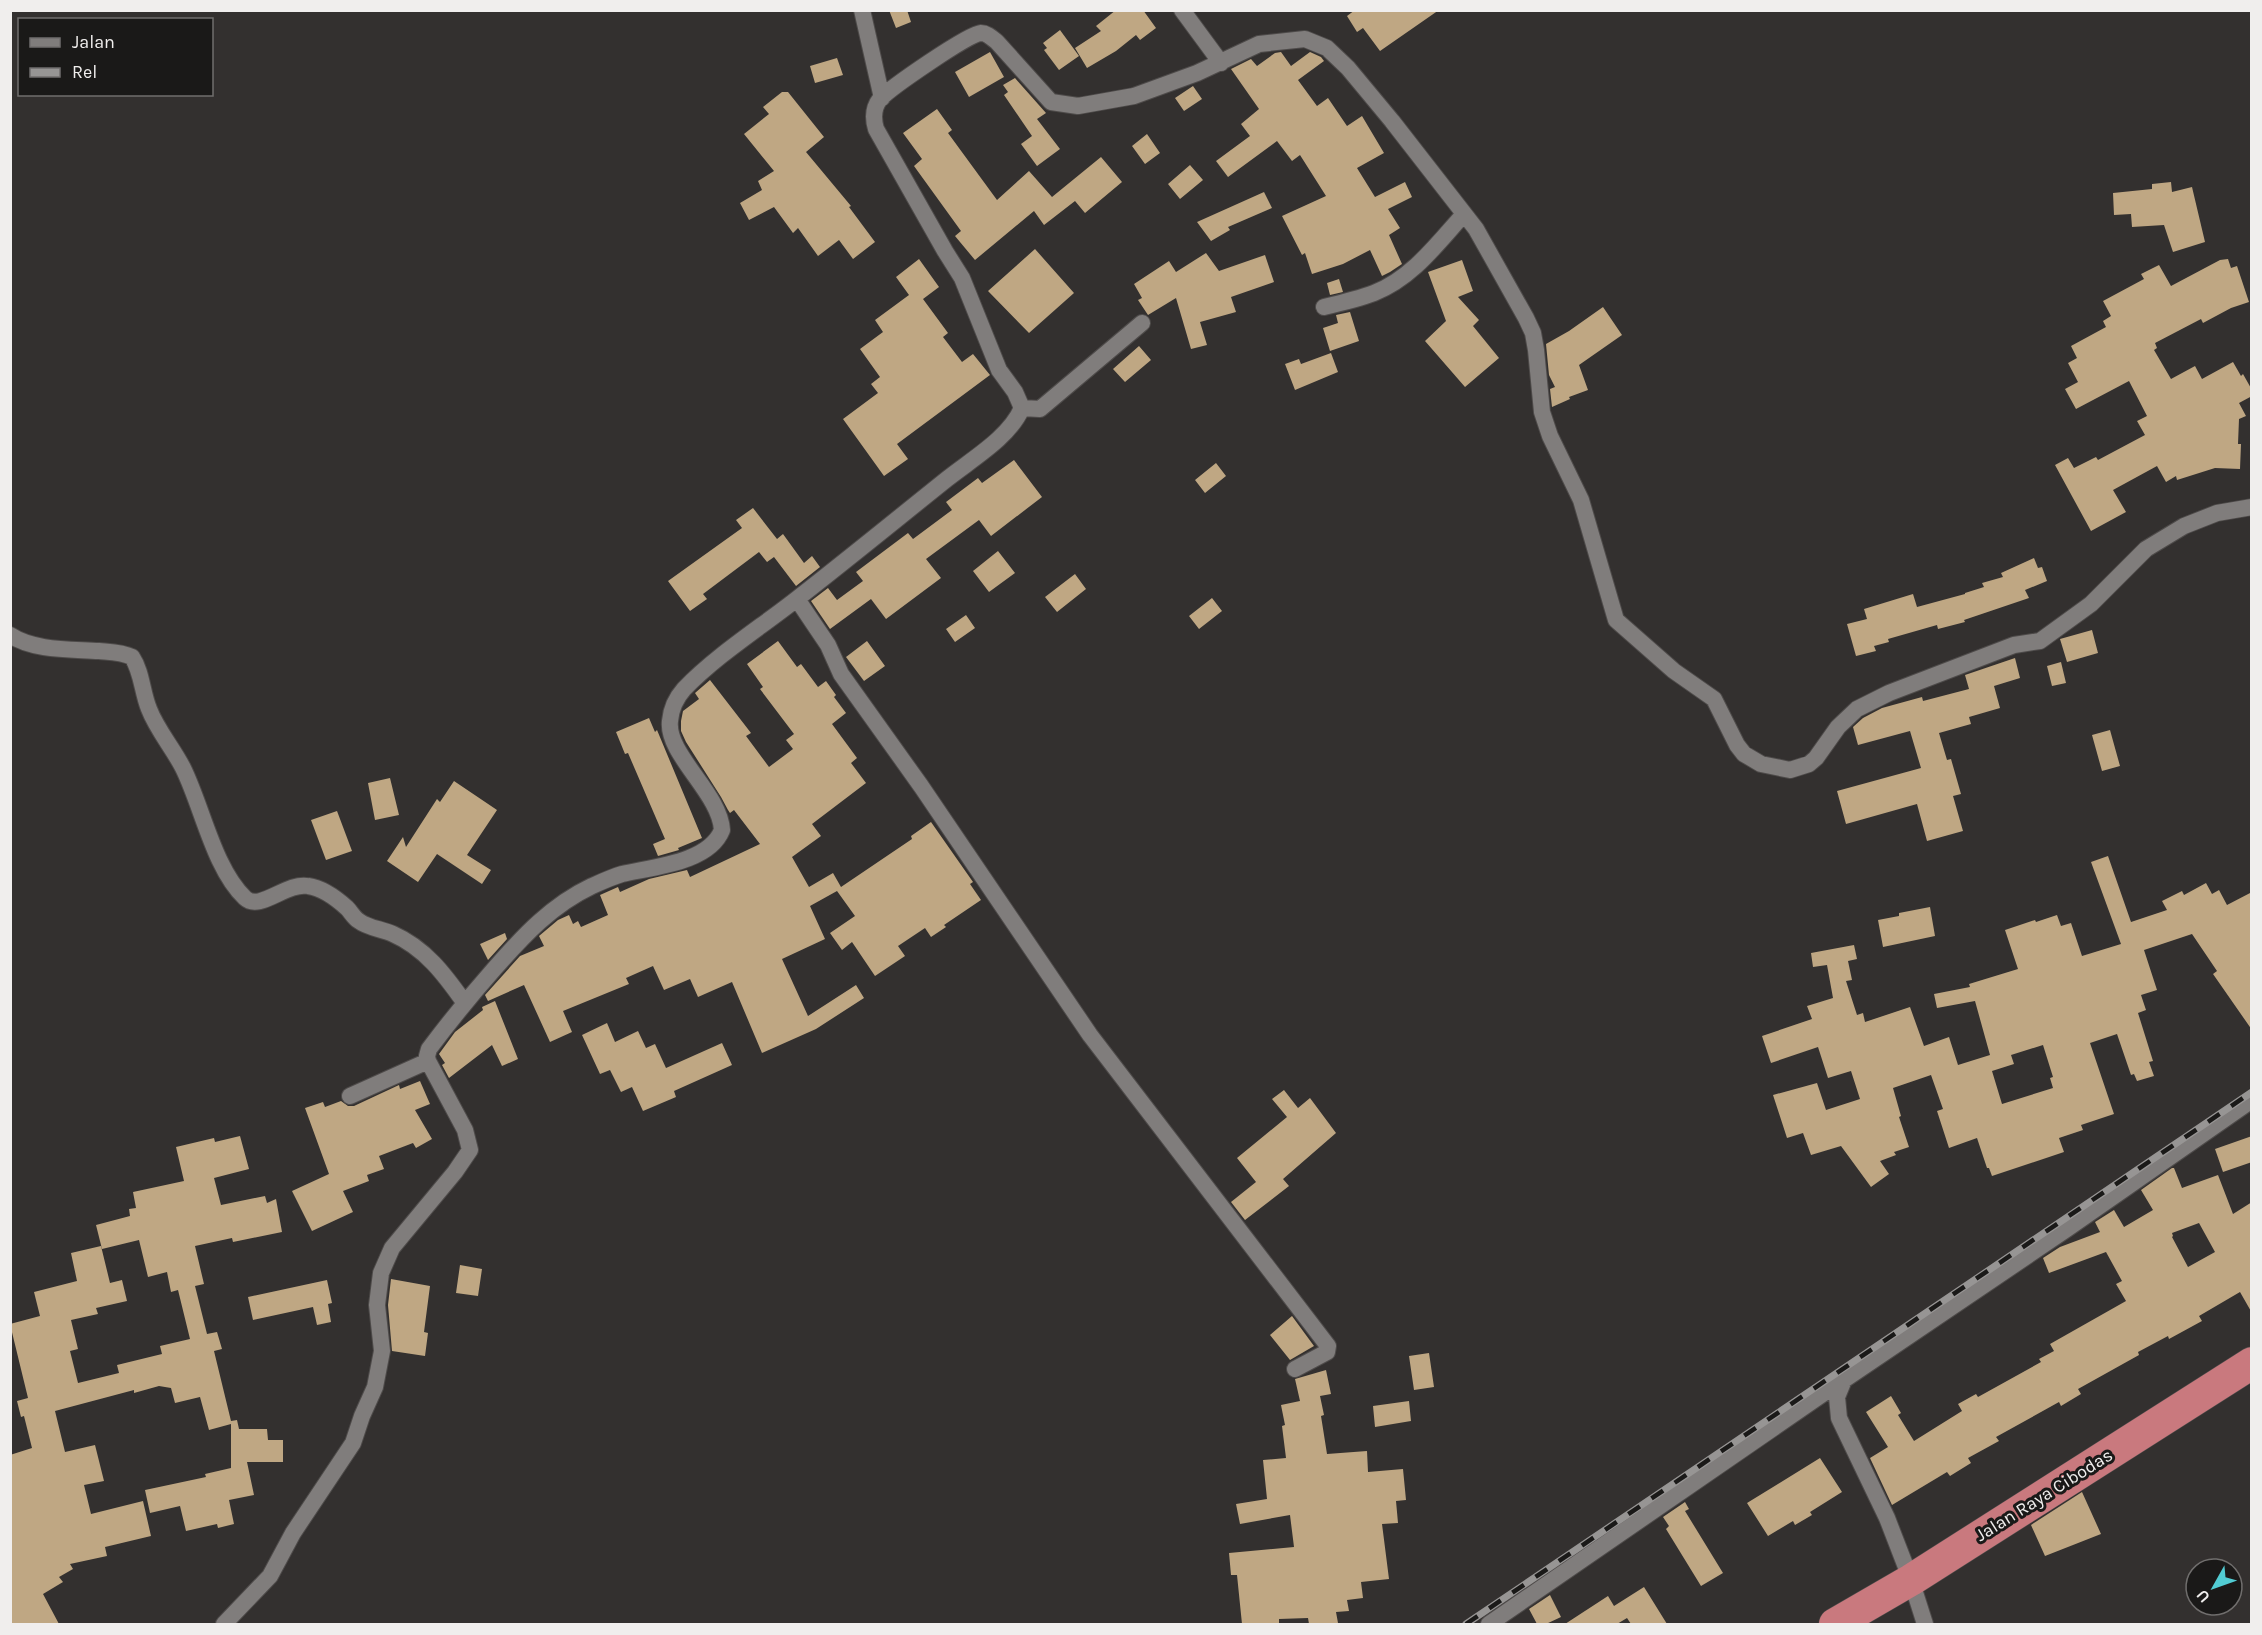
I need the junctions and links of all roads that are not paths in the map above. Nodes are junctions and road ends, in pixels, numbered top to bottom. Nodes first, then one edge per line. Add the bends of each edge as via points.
1 (862, 10) edge
2 (1182, 10) edge
3 (1221, 63) junction
4 (882, 98) junction
5 (1464, 214) junction
6 (1324, 307) dead end
7 (1142, 323) dead end
8 (1022, 408) junction
9 (2252, 507) edge
10 (797, 598) junction
11 (10, 635) edge
12 (464, 1002) junction
13 (428, 1061) junction
14 (350, 1096) dead end
15 (2252, 1100) edge
16 (2252, 1363) edge
17 (1295, 1369) dead end
18 (1844, 1380) junction
19 (1911, 1580) junction
20 (224, 1624) edge
21 (1489, 1624) edge
22 (1835, 1624) edge
23 (1925, 1624) edge

1 - 4 street
2 - 3 street
3 - 4 street via 1134,96 1078,106 1060,104 1051,102 997,42 981,33 952,48
3 - 5 street via 1259,44 1280,40 1305,39 1327,48 1392,121
4 - 8 street via 874,112 876,129 962,278 999,370
5 - 6 street via 1401,278 1373,294
5 - 9 street via 1533,333 1542,412 1581,500 1616,620 1674,671 1714,699 1737,745 1761,764 1790,771 1809,764 1857,709 1888,693 2014,645 2040,641 2091,604 2146,549 2184,526 2217,513
7 - 8 street via 1040,409
8 - 10 street via 1002,435
10 - 12 street via 713,663 683,690 674,704 669,723 672,739 718,812 722,823 720,835 703,853 618,875 559,905 530,929
10 - 17 street via 828,645 841,674 1090,1035 1328,1346 1327,1352
11 - 12 street via 45,647 132,657 149,711 183,769 222,863 245,898 260,903 292,886 309,886 330,893 359,921 394,935 427,956
12 - 13 street via 429,1049
13 - 14 street
13 - 20 street via 465,1130 470,1150 392,1248 381,1273 377,1305 382,1351 375,1387 353,1443 293,1533 270,1576
15 - 18 street
16 - 19 highway, Jalan Raya Cibodas
18 - 19 street via 1837,1397 1839,1418 1887,1518
18 - 21 street
19 - 22 highway, Jalan Raya Cibodas
19 - 23 street

